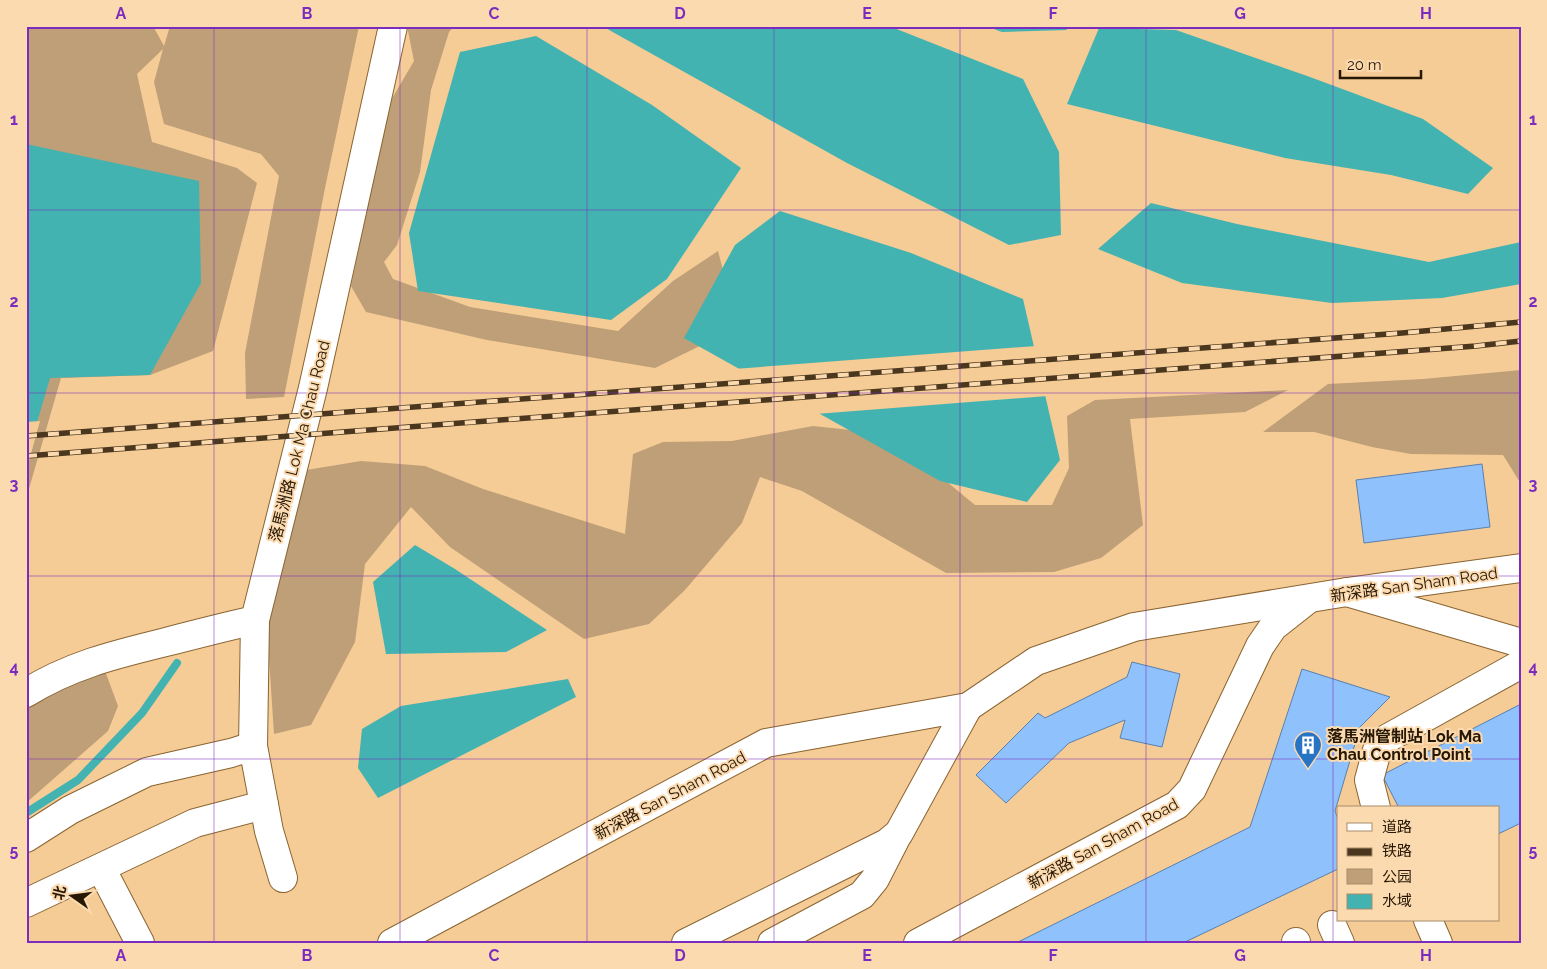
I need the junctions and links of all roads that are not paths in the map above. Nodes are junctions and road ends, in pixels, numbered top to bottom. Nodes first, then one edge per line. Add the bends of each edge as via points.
1 (393, 26) edge
2 (1521, 568) edge
3 (1347, 592) junction
4 (1308, 600) junction
5 (255, 620) junction
6 (1519, 647) edge
7 (26, 693) edge
8 (968, 707) junction
9 (253, 746) junction
10 (264, 805) junction
11 (1376, 806) edge
12 (899, 833) junction
13 (26, 838) edge
14 (101, 868) junction
15 (283, 878) dead end
16 (26, 903) edge
17 (1429, 922) edge
18 (140, 943) edge
19 (392, 943) edge
20 (686, 943) edge
21 (772, 943) edge
22 (918, 943) edge
23 (1438, 943) edge

1 - 5 main road, 落馬洲路 Lok Ma Chau Road via 313,388
2 - 3 main road, 新深路 San Sham Road
3 - 4 main road, 新深路 San Sham Road
3 - 6 main road
4 - 8 main road, 新深路 San Sham Road via 1134,627 1036,661
4 - 22 main road, 新深路 San Sham Road via 1274,627 1260,646 1192,789 1177,804
5 - 7 main road via 108,656 54,677
5 - 9 main road, 落馬洲路 Lok Ma Chau Road
6 - 11 main road via 1379,743 1369,780
8 - 12 main road, 新深路 San Sham Road
8 - 19 main road, 新深路 San Sham Road via 766,743
9 - 10 main road, 落馬洲路 Lok Ma Chau Road
9 - 13 main road via 231,754 147,772 70,810
10 - 14 main road via 195,823
10 - 15 main road, 落馬洲路 Lok Ma Chau Road
12 - 20 main road, 新深路 San Sham Road via 887,843
12 - 21 main road, 新深路 San Sham Road via 875,879 862,896
14 - 16 main road
14 - 18 main road
17 - 23 main road

